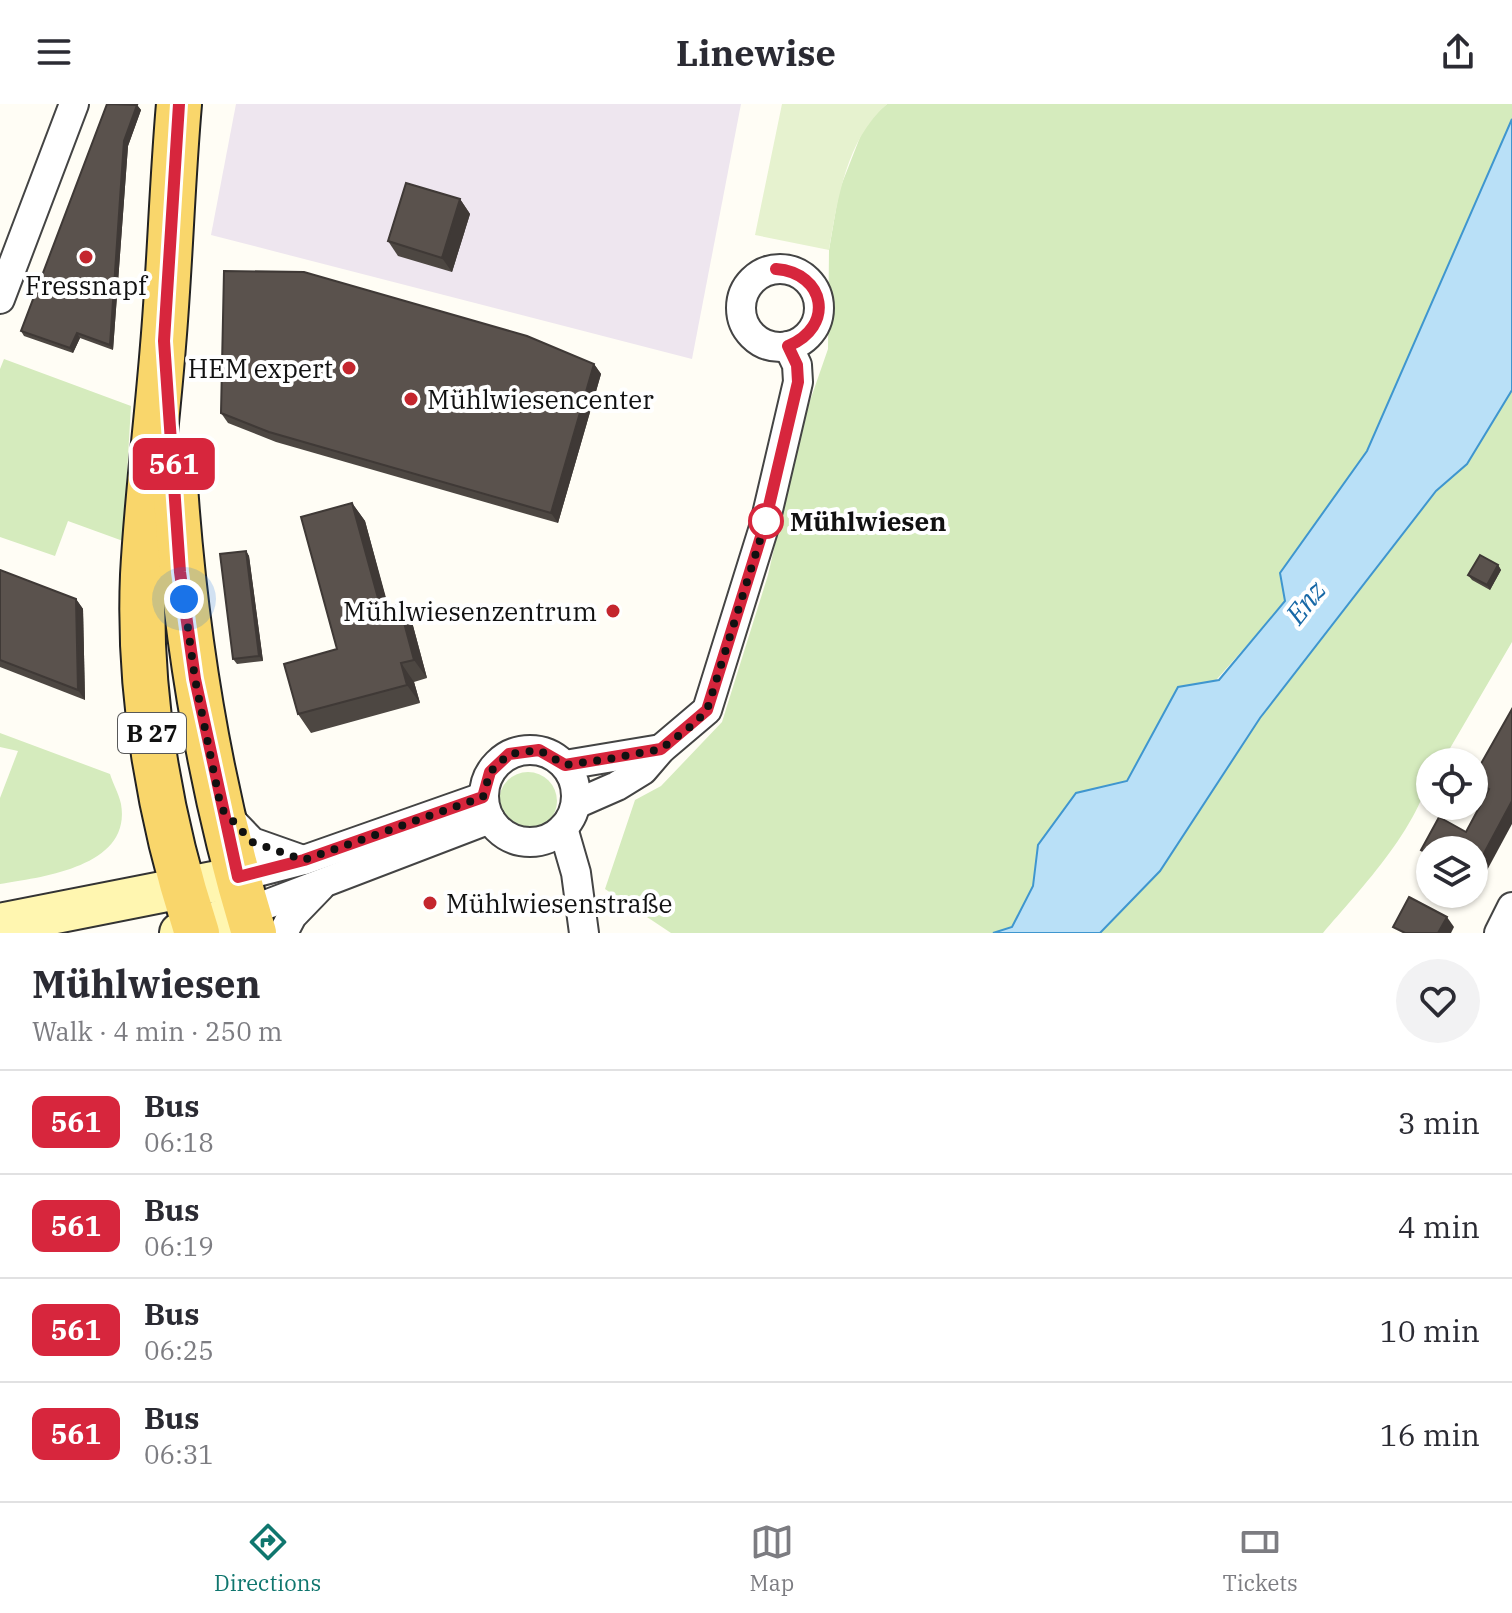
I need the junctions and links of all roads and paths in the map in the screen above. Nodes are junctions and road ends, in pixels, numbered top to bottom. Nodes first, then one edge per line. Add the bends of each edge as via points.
1 (74, 104) edge
2 (179, 104) edge
3 (0, 299) edge
4 (164, 341) junction
5 (788, 346) dead end
6 (661, 749) junction
7 (565, 765) junction
8 (221, 808) junction
9 (487, 808) junction
10 (559, 825) junction
11 (304, 860) junction
12 (329, 878) junction
13 (183, 887) junction
14 (1512, 907) edge
15 (255, 914) edge
16 (105, 917) edge
17 (0, 924) edge
18 (191, 931) edge
19 (584, 932) edge
20 (1499, 933) edge

1 - 3 street
2 - 4 main road, B 27
4 - 8 main road, B 27 via 180,572
4 - 13 main road, B 27 via 143,576 144,630 152,732
5 - 6 street via 798,382 729,650 707,710
6 - 7 street
6 - 10 street via 643,770
7 - 9 street via 539,750 509,754 490,772
7 - 10 street via 576,790
8 - 11 street via 252,842
8 - 15 main road, B 27
9 - 10 street via 511,838
9 - 11 street
9 - 12 street
10 - 19 street via 576,873
11 - 15 street
12 - 15 street
12 - 15 street via 292,916
13 - 15 main road
13 - 16 main road
13 - 18 main road, B 27
14 - 20 street
15 - 18 main road
16 - 17 main road

